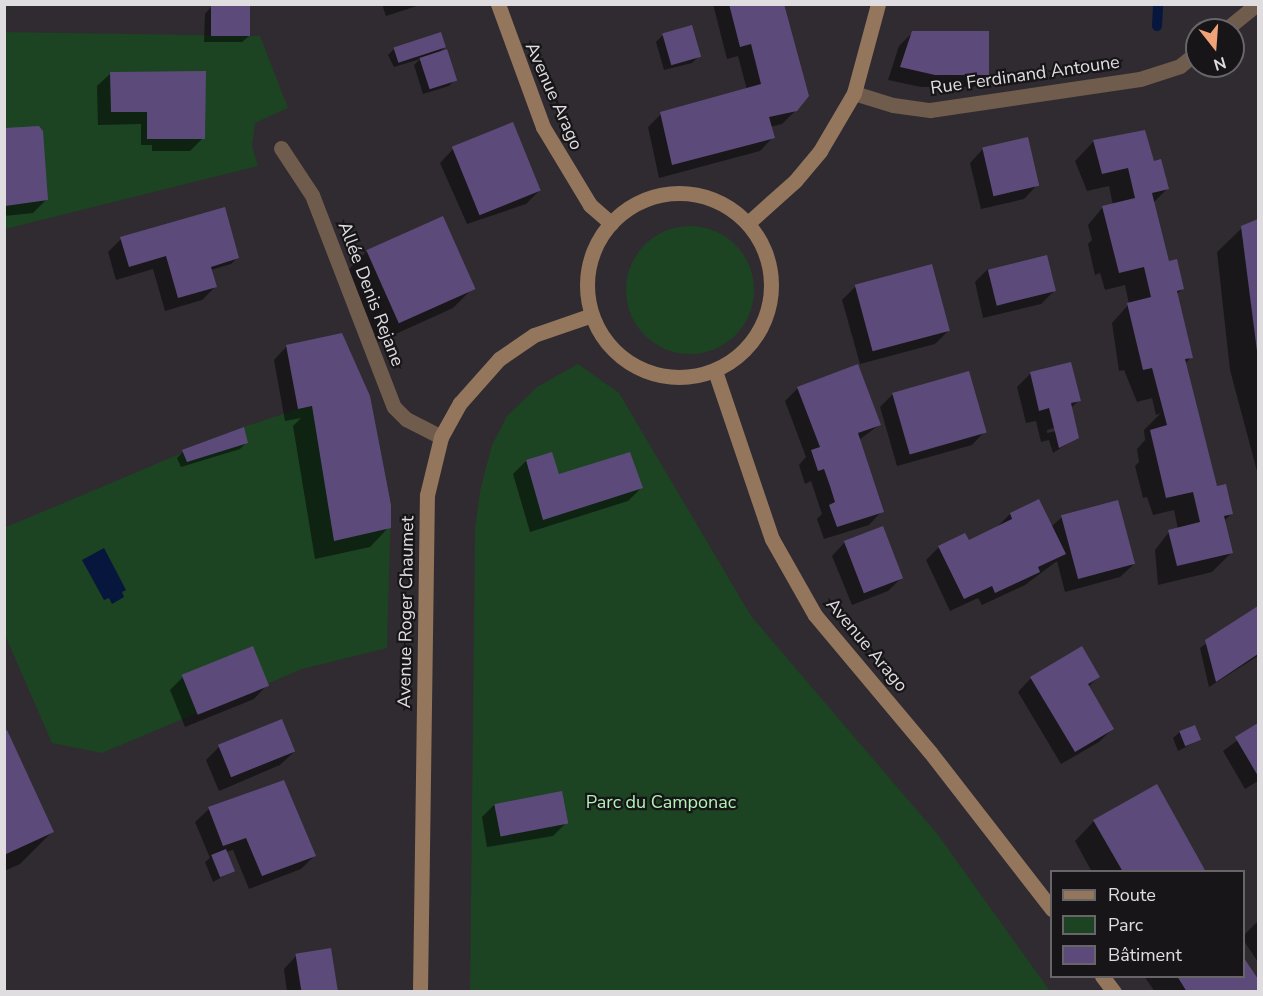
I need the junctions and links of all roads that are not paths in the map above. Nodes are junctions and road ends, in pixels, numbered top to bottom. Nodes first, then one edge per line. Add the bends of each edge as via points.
1 (498, 4) edge
2 (878, 4) edge
3 (1257, 4) edge
4 (1240, 18) edge
5 (1185, 62) edge
6 (854, 93) junction
7 (281, 148) dead end
8 (611, 223) junction
9 (748, 224) junction
10 (592, 315) junction
11 (716, 371) junction
12 (441, 437) junction
13 (1050, 906) edge
14 (1104, 978) edge
15 (420, 992) edge
16 (1114, 992) edge

1 - 8 main road, Avenue Arago via 543,127 590,204
2 - 6 main road
3 - 4 street
5 - 6 street, Rue Ferdinand Antoune via 1140,79 930,110 893,105
6 - 9 main road via 820,151 795,181
7 - 12 street, Allée Denis Rejane via 312,195 394,407 406,419
8 - 9 main road via 643,201 680,194 717,201
8 - 10 main road via 591,257 587,276
9 - 11 main road via 766,257 771,276 770,305 759,333 740,355
10 - 11 main road via 606,342 628,362 656,375 686,378
10 - 12 main road, Avenue Roger Chaumet via 534,335 499,359 460,403
11 - 13 main road, Avenue Arago via 772,539 810,607
12 - 15 main road, Avenue Roger Chaumet via 427,495
14 - 16 main road

